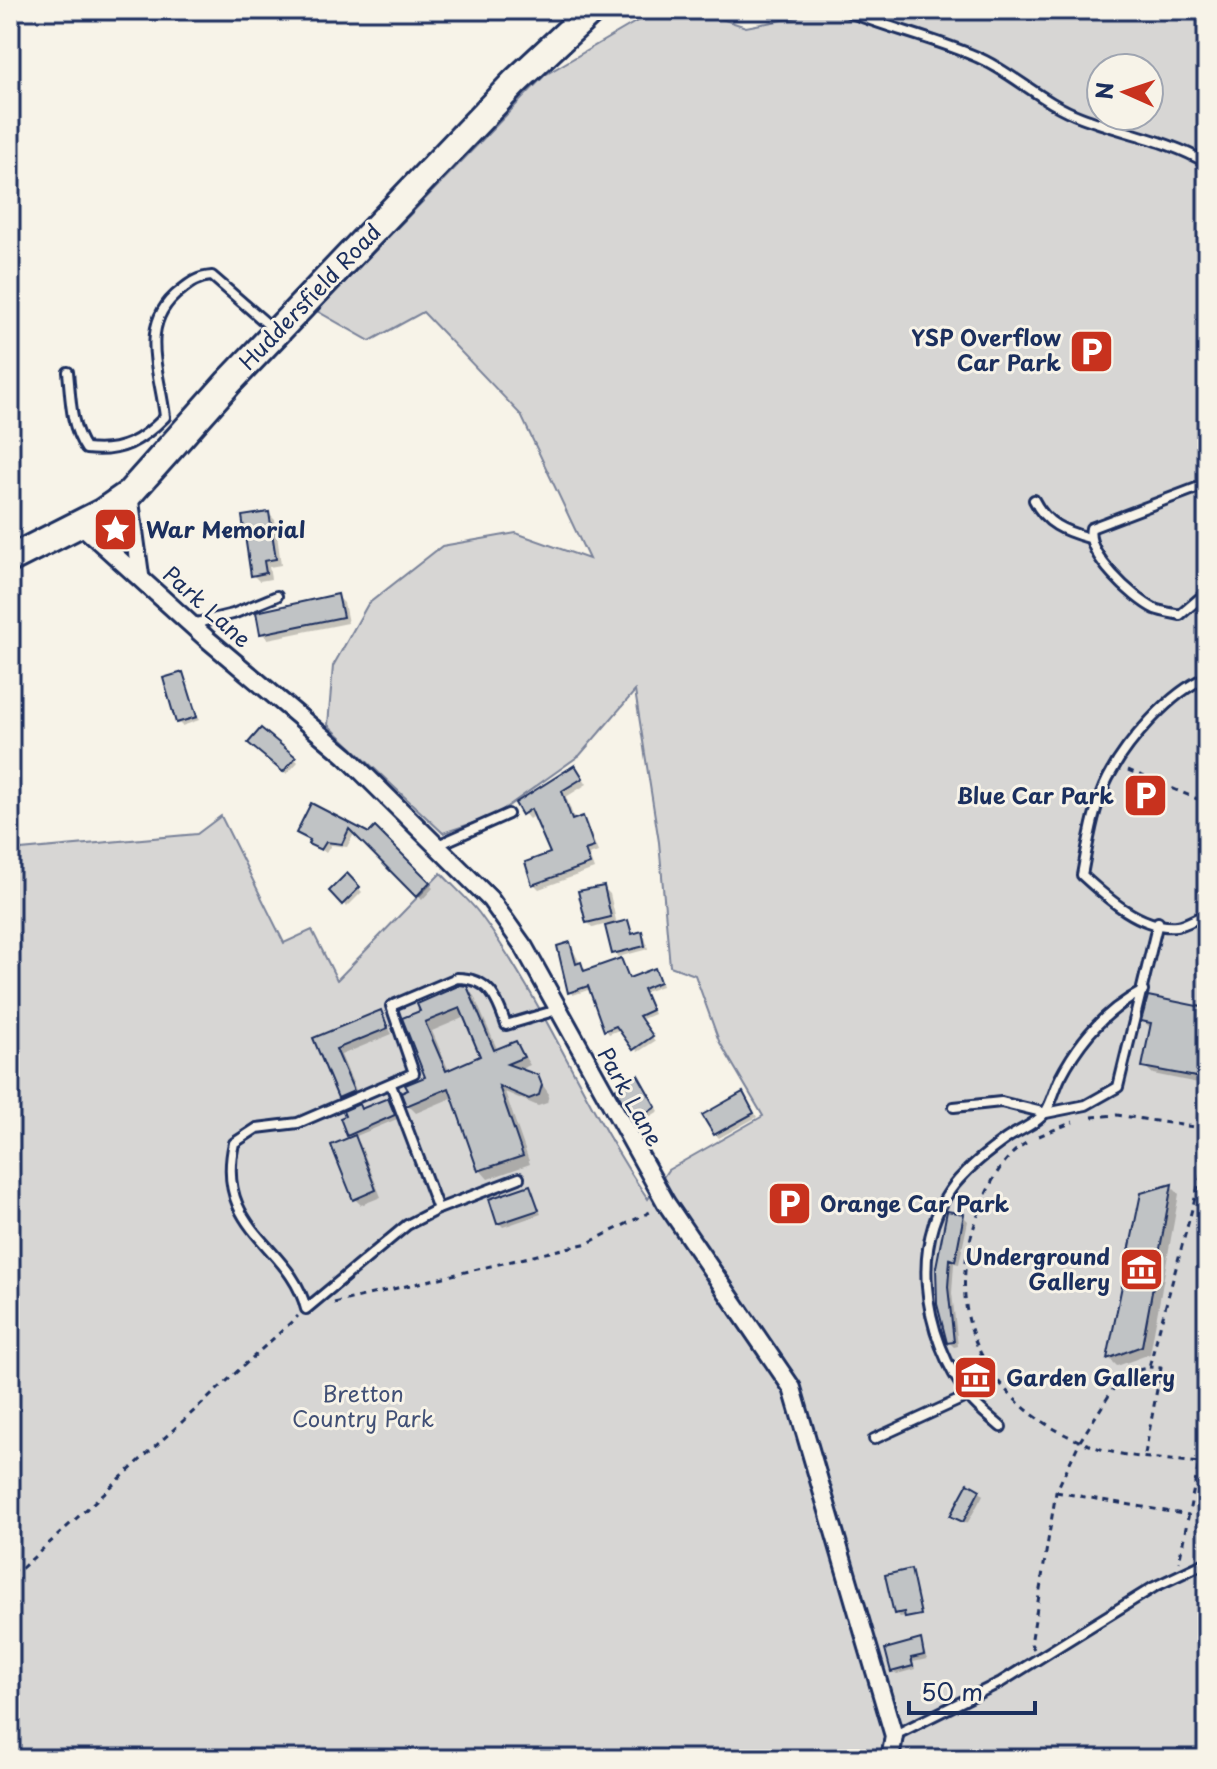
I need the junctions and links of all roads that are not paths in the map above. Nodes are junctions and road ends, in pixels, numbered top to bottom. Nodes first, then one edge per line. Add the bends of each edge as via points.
1 (592, 10) edge
2 (844, 10) edge
3 (1207, 163) edge
4 (276, 333) junction
5 (68, 372) dead end
6 (1207, 484) edge
7 (129, 494) junction
8 (1034, 500) dead end
9 (79, 523) junction
10 (1089, 538) junction
11 (10, 559) edge
12 (140, 575) junction
13 (1207, 592) edge
14 (277, 596) dead end
15 (191, 624) junction
16 (1207, 677) edge
17 (508, 814) dead end
18 (437, 846) junction
19 (1207, 914) edge
20 (1158, 922) junction
21 (1143, 991) junction
22 (557, 1010) junction
23 (391, 1085) junction
24 (954, 1107) dead end
25 (1046, 1113) junction
26 (519, 1178) dead end
27 (438, 1209) junction
28 (968, 1396) junction
29 (1001, 1427) dead end
30 (874, 1439) dead end
31 (1207, 1562) edge
32 (894, 1736) junction
33 (890, 1759) edge

1 - 4 highway, Huddersfield Road via 515,82
2 - 3 lane via 970,54 1080,117 1189,152
4 - 5 lane via 222,283 212,276 197,277 159,311 154,327 165,417 141,440 113,449 86,449 78,437
4 - 7 highway, Huddersfield Road
6 - 10 lane via 1091,528
7 - 9 highway, Huddersfield Road
7 - 12 street, Park Lane
8 - 10 lane via 1042,517
9 - 11 highway, Huddersfield Road
9 - 12 street, Park Lane
10 - 13 lane via 1105,568 1154,608 1180,615
12 - 15 street, Park Lane
14 - 15 lane
15 - 18 street, Park Lane via 346,756
16 - 20 lane via 1187,685 1148,723 1108,778 1082,875 1109,900
17 - 18 lane
18 - 22 street, Park Lane via 490,899 524,947
19 - 20 lane via 1177,926
20 - 21 lane
21 - 25 lane via 1087,1035
21 - 25 lane via 1118,1087 1086,1105
22 - 23 lane via 506,1025 492,991 467,978 391,1006 414,1073
22 - 32 street, Park Lane via 666,1203 792,1388
23 - 27 lane
23 - 27 lane via 298,1123 257,1128 234,1143 230,1161 245,1221 302,1292 306,1309 407,1225
24 - 25 lane via 1001,1102
25 - 28 lane via 963,1175 941,1203 933,1230 926,1287 932,1322
26 - 27 lane
28 - 29 lane
28 - 30 lane
31 - 32 lane via 1177,1573 1039,1659
32 - 33 street, Park Lane

